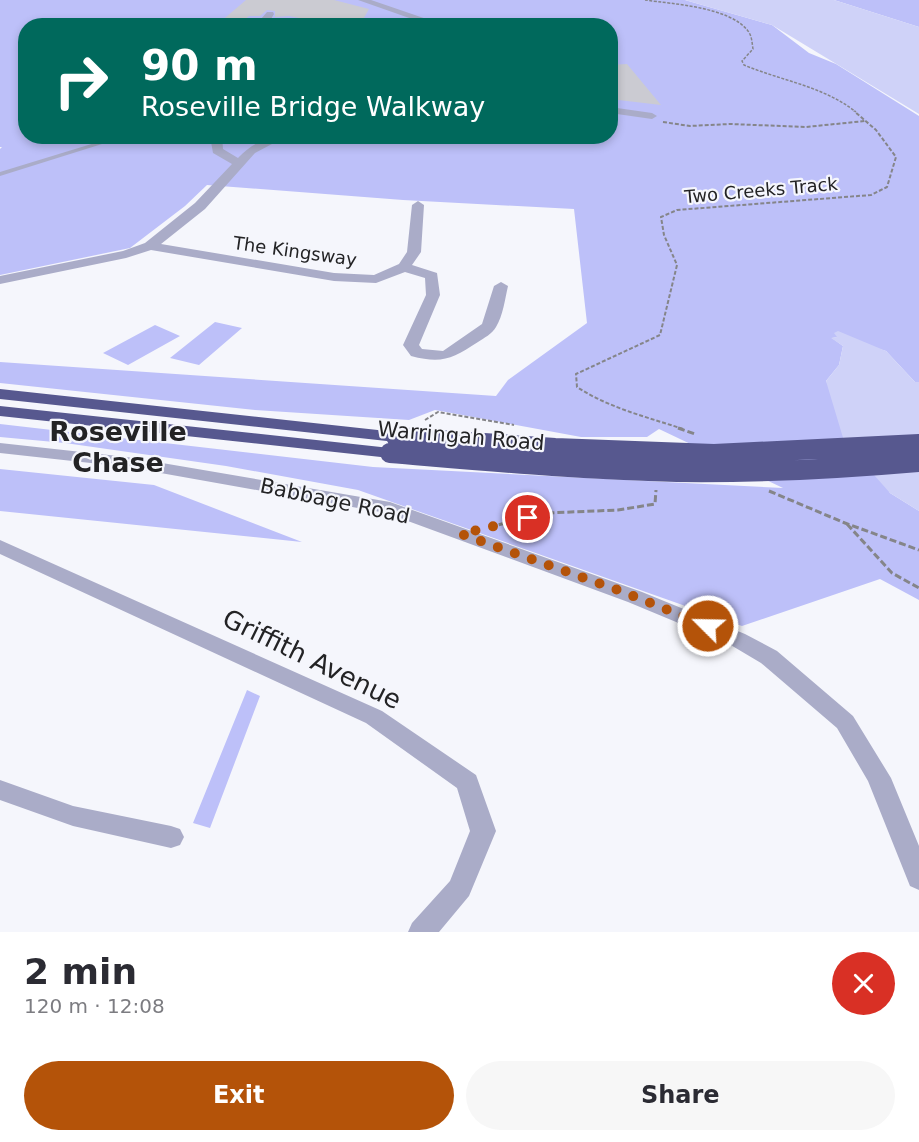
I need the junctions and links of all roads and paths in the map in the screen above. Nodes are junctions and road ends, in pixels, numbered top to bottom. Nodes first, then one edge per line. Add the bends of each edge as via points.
1 (362, 0) edge
2 (645, 0) edge
3 (270, 14) dead end
4 (267, 18) edge
5 (418, 18) edge
6 (618, 111) edge
7 (649, 115) joint
8 (866, 121) junction
9 (97, 144) edge
10 (217, 144) edge
11 (265, 144) edge
12 (239, 163) junction
13 (0, 174) edge
14 (418, 205) dead end
15 (150, 246) junction
16 (61, 266) junction
17 (405, 267) junction
18 (0, 280) edge
19 (501, 286) dead end
20 (0, 292) edge
21 (0, 394) edge
22 (0, 411) edge
23 (703, 438) dead end
24 (919, 444) edge
25 (393, 445) junction
26 (0, 448) edge
27 (919, 462) edge
28 (764, 488) dead end
29 (655, 504) dead end
30 (845, 523) junction
31 (461, 534) junction
32 (0, 546) edge
33 (919, 550) edge
34 (919, 588) edge
35 (0, 790) edge
36 (171, 837) dead end
37 (919, 878) edge
38 (422, 932) edge

1 - 5 street
2 - 8 path, Two Creeks Track via 722,14 740,22 749,31 753,49 742,61 744,65 833,97
3 - 4 street
6 - 7 street
7 - 8 path via 690,126 806,127
8 - 23 path, Two Creeks Track via 884,135 896,157 887,187 871,195 677,210 661,217 677,265 660,335 576,374 577,387 591,398
9 - 13 lane
10 - 12 street via 218,151
11 - 12 street
12 - 15 street via 200,206
14 - 17 street via 414,252
15 - 16 street
15 - 17 street, The Kingsway via 356,279 376,279
16 - 18 street
16 - 20 street via 63,272 51,281
17 - 19 street via 432,276 433,295 411,345 417,353 447,355 480,334 489,326
21 - 25 highway, Warringah Road
22 - 25 highway, Warringah Road
24 - 25 highway, Warringah Road, bridge via 777,452 653,453
25 - 27 highway, Warringah Road, bridge via 548,467 645,471 838,468
26 - 31 street, Babbage Road via 127,462 390,508
28 - 30 path
29 - 31 path via 548,513
30 - 33 path
30 - 34 path via 892,573
31 - 37 street, Babbage Road via 669,610 769,657 845,722 879,778
32 - 38 street, Griffith Avenue via 374,717 467,782 483,831 460,888
35 - 36 street via 74,816

